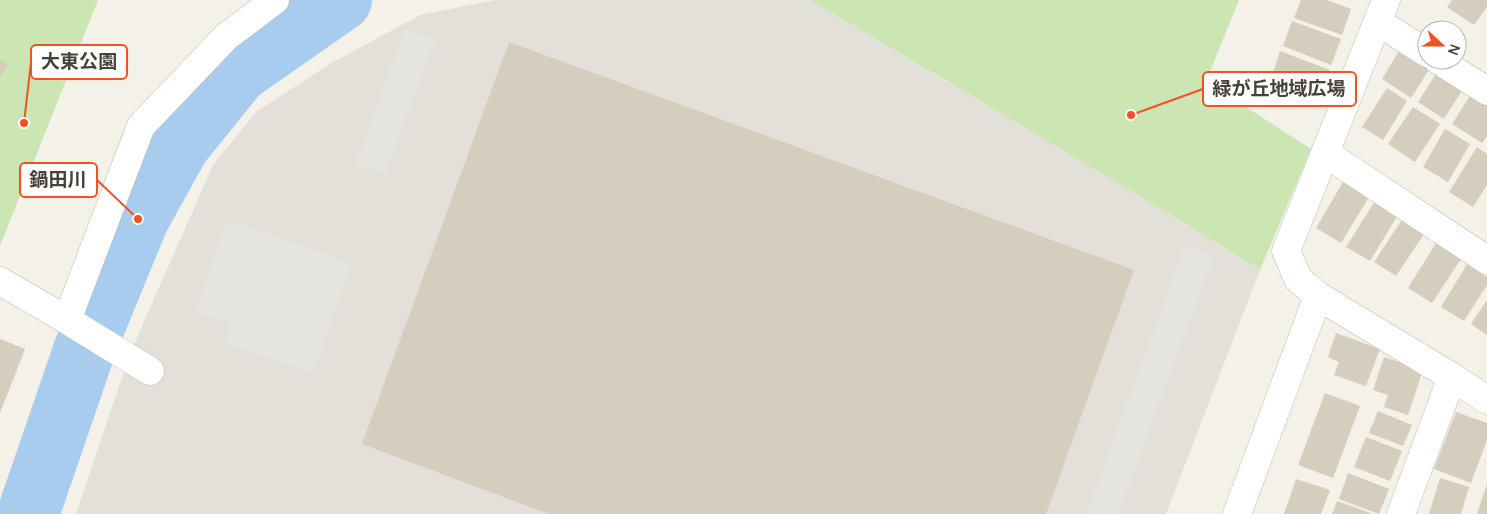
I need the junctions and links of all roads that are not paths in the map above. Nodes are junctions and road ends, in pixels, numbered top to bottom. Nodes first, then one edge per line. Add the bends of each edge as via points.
1 (275, 0) edge
2 (1382, 11) edge
3 (1417, 44) edge
4 (1454, 70) edge
5 (1487, 91) edge
6 (1325, 153) junction
7 (1487, 260) edge
8 (1, 285) edge
9 (1318, 296) junction
10 (67, 320) junction
11 (150, 370) dead end
12 (1452, 377) junction
13 (1487, 400) edge
14 (1237, 514) edge
15 (1401, 514) edge

1 - 10 street via 226,37 141,126
2 - 3 street
2 - 6 street
4 - 5 street
6 - 7 street
6 - 9 street via 1286,251 1298,279
8 - 10 street
9 - 12 street
9 - 14 street
10 - 11 street
12 - 13 street
12 - 15 street

